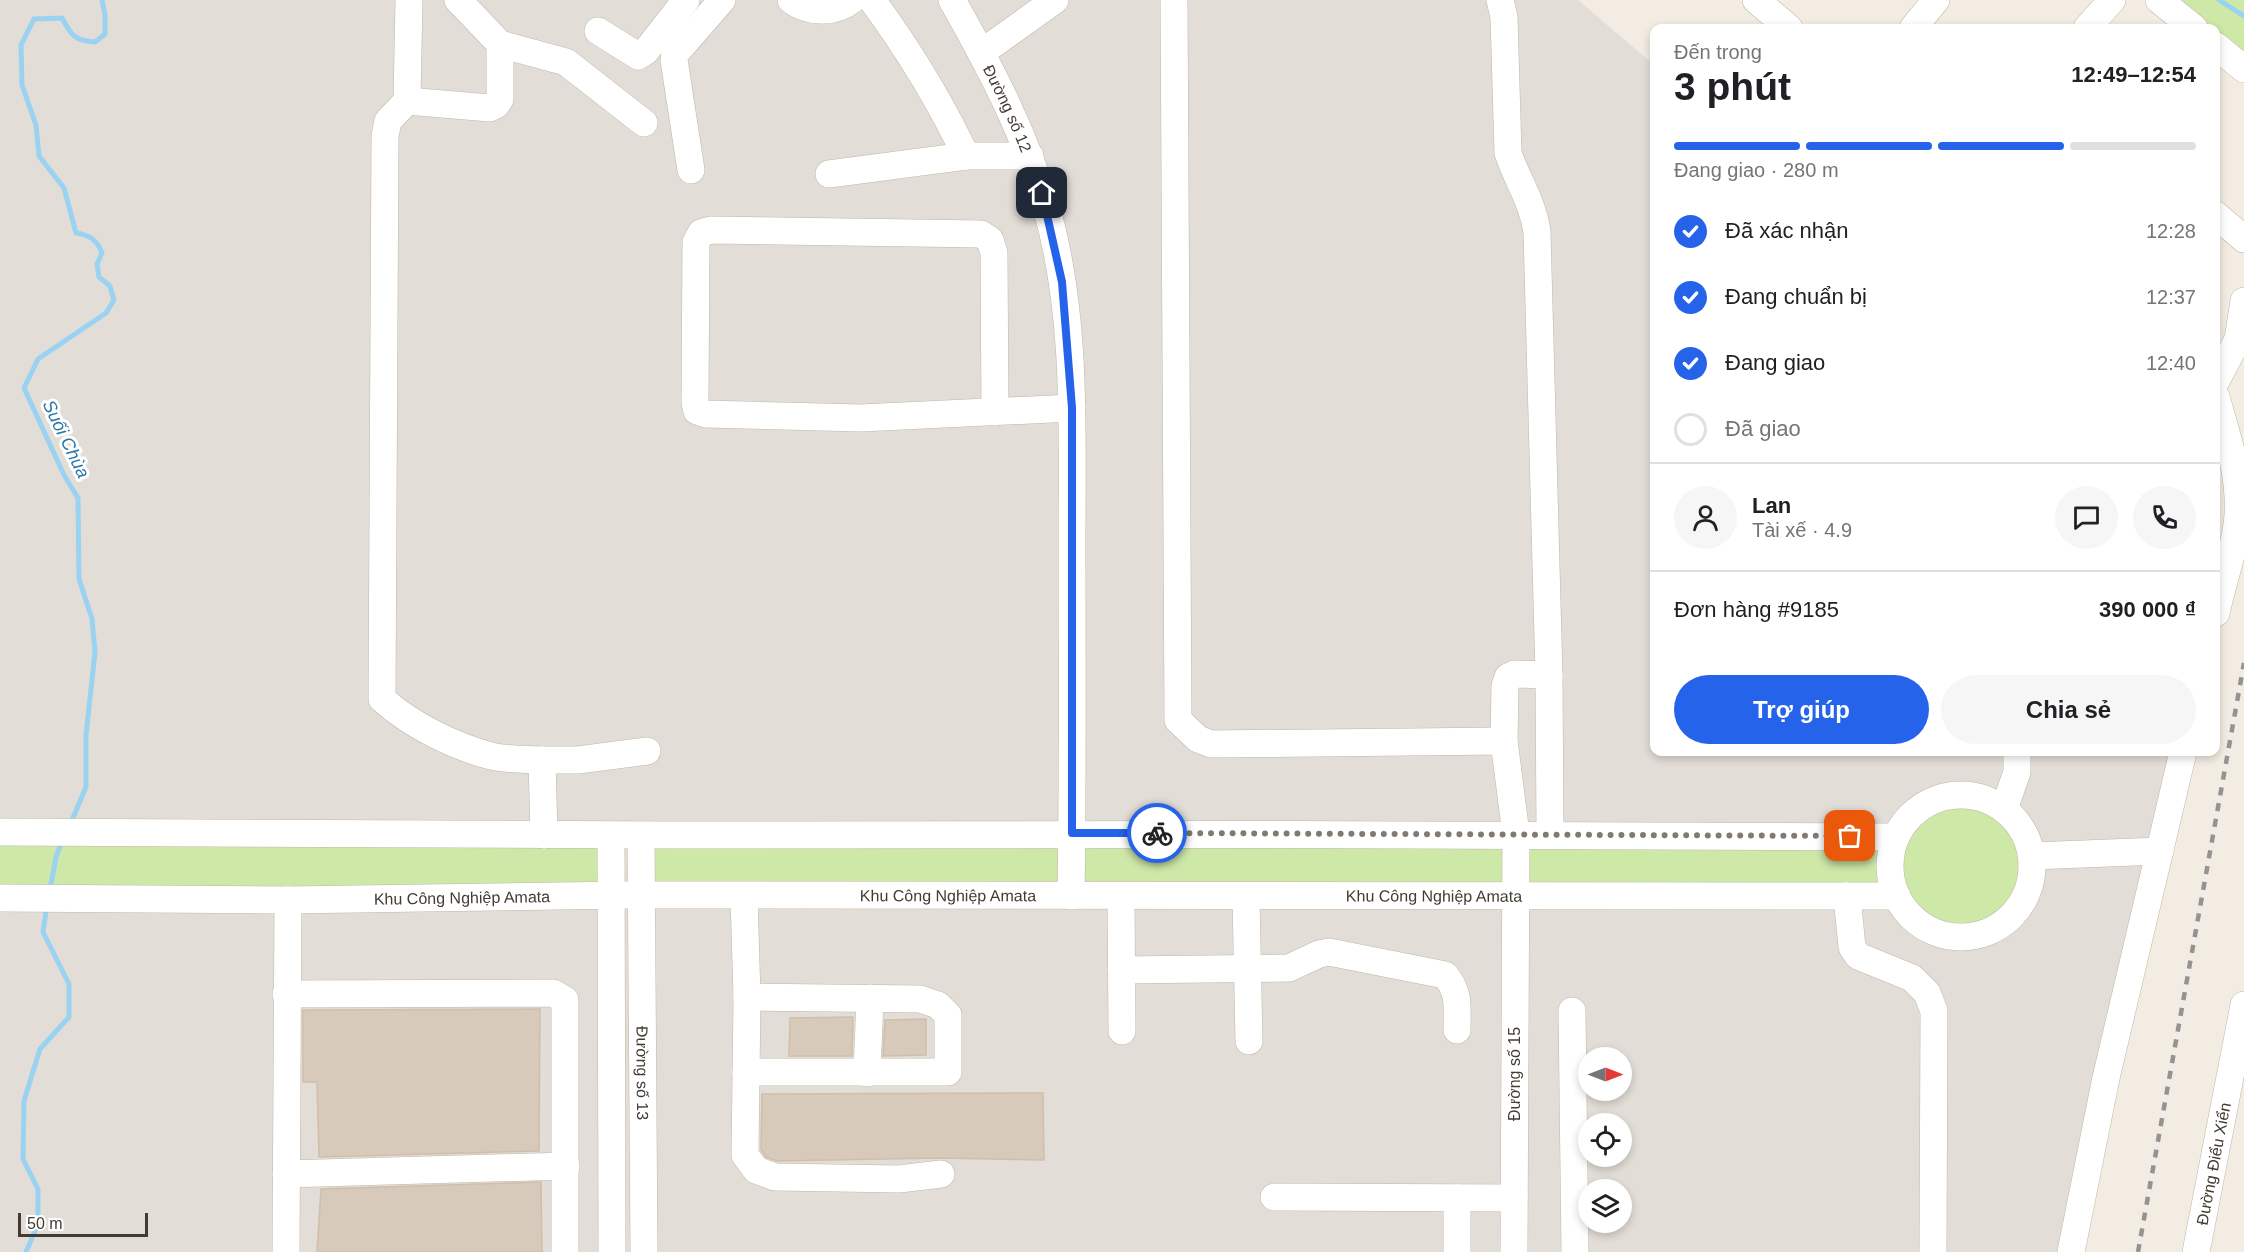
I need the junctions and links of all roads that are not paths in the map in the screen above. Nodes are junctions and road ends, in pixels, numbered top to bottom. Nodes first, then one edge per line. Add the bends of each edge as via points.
1 (409, 0) edge
2 (458, 0) edge
3 (686, 0) edge
4 (722, 0) edge
5 (791, 0) edge
6 (852, 0) edge
7 (872, 0) edge
8 (952, 0) edge
9 (1174, 0) edge
10 (1500, 0) edge
11 (1756, 0) edge
12 (1936, 0) edge
13 (2112, 0) edge
14 (2159, 0) edge
15 (1049, 2) edge
16 (1785, 24) edge
17 (1916, 24) edge
18 (2091, 24) edge
19 (2189, 24) edge
20 (598, 32) dead end
21 (500, 44) junction
22 (2220, 49) edge
23 (981, 53) junction
24 (2244, 69) edge
25 (407, 101) junction
26 (644, 123) dead end
27 (966, 156) junction
28 (1030, 156) junction
29 (691, 170) dead end
30 (829, 174) dead end
31 (2220, 219) edge
32 (2244, 239) edge
33 (2244, 301) edge
34 (2220, 373) edge
35 (1072, 408) junction
36 (995, 411) junction
37 (2220, 411) edge
38 (2220, 595) edge
39 (1549, 675) junction
40 (1504, 741) junction
41 (647, 751) dead end
42 (2017, 756) edge
43 (2182, 756) edge
44 (542, 760) junction
45 (2004, 809) junction
46 (0, 832) edge
47 (1072, 833) junction
48 (1516, 834) junction
49 (1550, 834) junction
50 (544, 835) junction
51 (611, 836) junction
52 (641, 836) junction
53 (1896, 837) junction
54 (2160, 851) junction
55 (2032, 856) junction
56 (612, 895) junction
57 (641, 895) junction
58 (744, 896) junction
59 (1071, 896) junction
60 (1122, 896) junction
61 (1515, 896) junction
62 (1847, 896) junction
63 (1897, 896) junction
64 (1246, 897) junction
65 (0, 898) edge
66 (288, 900) junction
67 (1121, 970) junction
68 (1247, 970) junction
69 (286, 994) junction
70 (747, 997) junction
71 (870, 998) junction
72 (2244, 1005) edge
73 (1572, 1011) dead end
74 (1457, 1030) dead end
75 (1122, 1031) dead end
76 (2241, 1037) edge
77 (1248, 1041) dead end
78 (746, 1072) junction
79 (867, 1073) junction
80 (611, 1139) junction
81 (566, 1153) junction
82 (286, 1174) junction
83 (941, 1174) dead end
84 (566, 1196) junction
85 (611, 1196) junction
86 (1274, 1197) dead end
87 (1457, 1198) junction
88 (1514, 1198) junction
89 (286, 1252) edge
90 (565, 1252) edge
91 (612, 1252) edge
92 (644, 1252) edge
93 (1457, 1252) edge
94 (1514, 1252) edge
95 (1575, 1252) edge
96 (1933, 1252) edge
97 (2071, 1252) edge
98 (2196, 1252) edge

1 - 25 street
2 - 21 street
3 - 20 street via 638,56
4 - 29 street via 675,54
5 - 6 street via 808,10 844,6
7 - 27 street via 900,38
8 - 23 street, Đường số 12
9 - 40 street via 1178,720 1198,739 1211,744
10 - 39 street via 1504,17 1508,153 1530,201 1537,232
11 - 16 street
12 - 17 street
13 - 18 street
14 - 19 street
15 - 23 street
21 - 25 street via 500,99 496,105 490,108
21 - 26 street via 566,62
22 - 24 street
23 - 28 street, Đường số 12
25 - 44 street via 388,122 385,136 382,699 398,713 440,735 492,756
27 - 28 street
27 - 30 street
28 - 35 street, Đường số 12 via 1062,282
31 - 32 street
33 - 34 street via 2238,339
35 - 36 street
35 - 47 street, Đường số 12
36 - 36 street via 994,253 990,240 981,234 711,230 701,233 696,242 697,411 861,418
37 - 38 street via 2234,458 2238,516
39 - 40 street, Đường số 15 via 1508,677
39 - 49 street
40 - 48 street, Đường số 15
41 - 44 street via 578,760
42 - 45 street via 2017,772
43 - 54 street
44 - 50 street
45 - 53 street via 1985,798 1965,794 1943,797 1924,805
45 - 55 street via 2022,830
46 - 50 street
47 - 48 street
47 - 52 street
47 - 59 street, Đường số 12
48 - 49 street
48 - 61 street, Đường số 15
49 - 53 street
50 - 51 street
51 - 52 street
51 - 56 street, Đường số 13
52 - 57 street, Đường số 13
53 - 63 street via 1891,877
54 - 55 street
54 - 97 street via 2106,1078
55 - 63 street via 2031,879 2024,900 2010,918 1992,930 1970,937 1948,936 1927,928 1910,915
56 - 57 street, Khu Công Nghiệp Amata
56 - 66 street, Khu Công Nghiệp Amata
56 - 80 street, Đường số 13
57 - 58 street, Khu Công Nghiệp Amata
57 - 92 street, Đường số 13
58 - 59 street, Khu Công Nghiệp Amata
58 - 70 street
59 - 60 street, Khu Công Nghiệp Amata
60 - 64 street, Khu Công Nghiệp Amata
60 - 67 street
61 - 62 street, Khu Công Nghiệp Amata
61 - 64 street, Khu Công Nghiệp Amata
61 - 88 street, Đường số 15
62 - 63 street, Khu Công Nghiệp Amata
62 - 96 street via 1852,947 1858,956 1912,978 1927,993 1934,1011
64 - 68 street
65 - 66 street, Khu Công Nghiệp Amata
66 - 69 street
67 - 68 street
67 - 75 street
68 - 74 street via 1289,968 1329,952 1445,975 1458,996
68 - 77 street
69 - 81 street via 553,993 565,1000 566,1011
69 - 82 street
70 - 71 street
70 - 78 street
71 - 79 street
71 - 79 street via 920,999 938,1005 948,1015 948,1072
72 - 76 street, Đường Điểu Xiển
73 - 95 street
76 - 98 street, Đường Điểu Xiển
78 - 79 street
78 - 83 street via 745,1155 756,1170 775,1177 899,1179
80 - 81 street
80 - 85 street, Đường số 13
81 - 82 street
81 - 84 street
82 - 89 street
84 - 85 street
84 - 90 street
85 - 91 street, Đường số 13
86 - 87 street
87 - 88 street
87 - 93 street
88 - 94 street, Đường số 15

